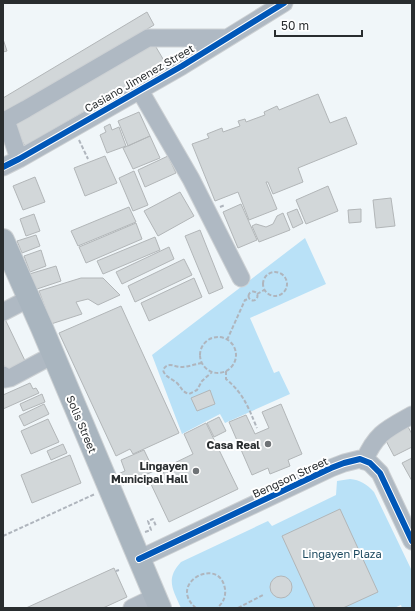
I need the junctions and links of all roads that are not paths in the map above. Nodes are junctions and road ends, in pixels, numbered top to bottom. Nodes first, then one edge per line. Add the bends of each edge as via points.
1 (284, 3) edge
2 (228, 38) junction
3 (139, 89) junction
4 (19, 159) junction
5 (3, 167) edge
6 (3, 240) edge
7 (241, 278) dead end
8 (28, 299) junction
9 (3, 312) edge
10 (53, 355) junction
11 (3, 374) edge
12 (412, 415) edge
13 (364, 461) junction
14 (407, 513) edge
15 (412, 541) edge
16 (139, 559) junction
17 (157, 603) edge
18 (132, 608) edge

1 - 2 street, Casiano Jimenez Street
2 - 3 street, Casiano Jimenez Street
2 - 4 street via 148,38 6,120
3 - 4 street, Casiano Jimenez Street
3 - 7 street via 191,179
4 - 5 street, Casiano Jimenez Street
6 - 8 highway, Solis Street
8 - 9 street
8 - 10 highway, Solis Street
10 - 11 street via 10,378 5,379
10 - 16 highway, Solis Street
12 - 13 street via 380,434 368,450
13 - 14 street via 380,473
13 - 16 street, Bengson Street via 360,459 331,468
14 - 15 street
16 - 17 highway, Solis Street
17 - 18 street

